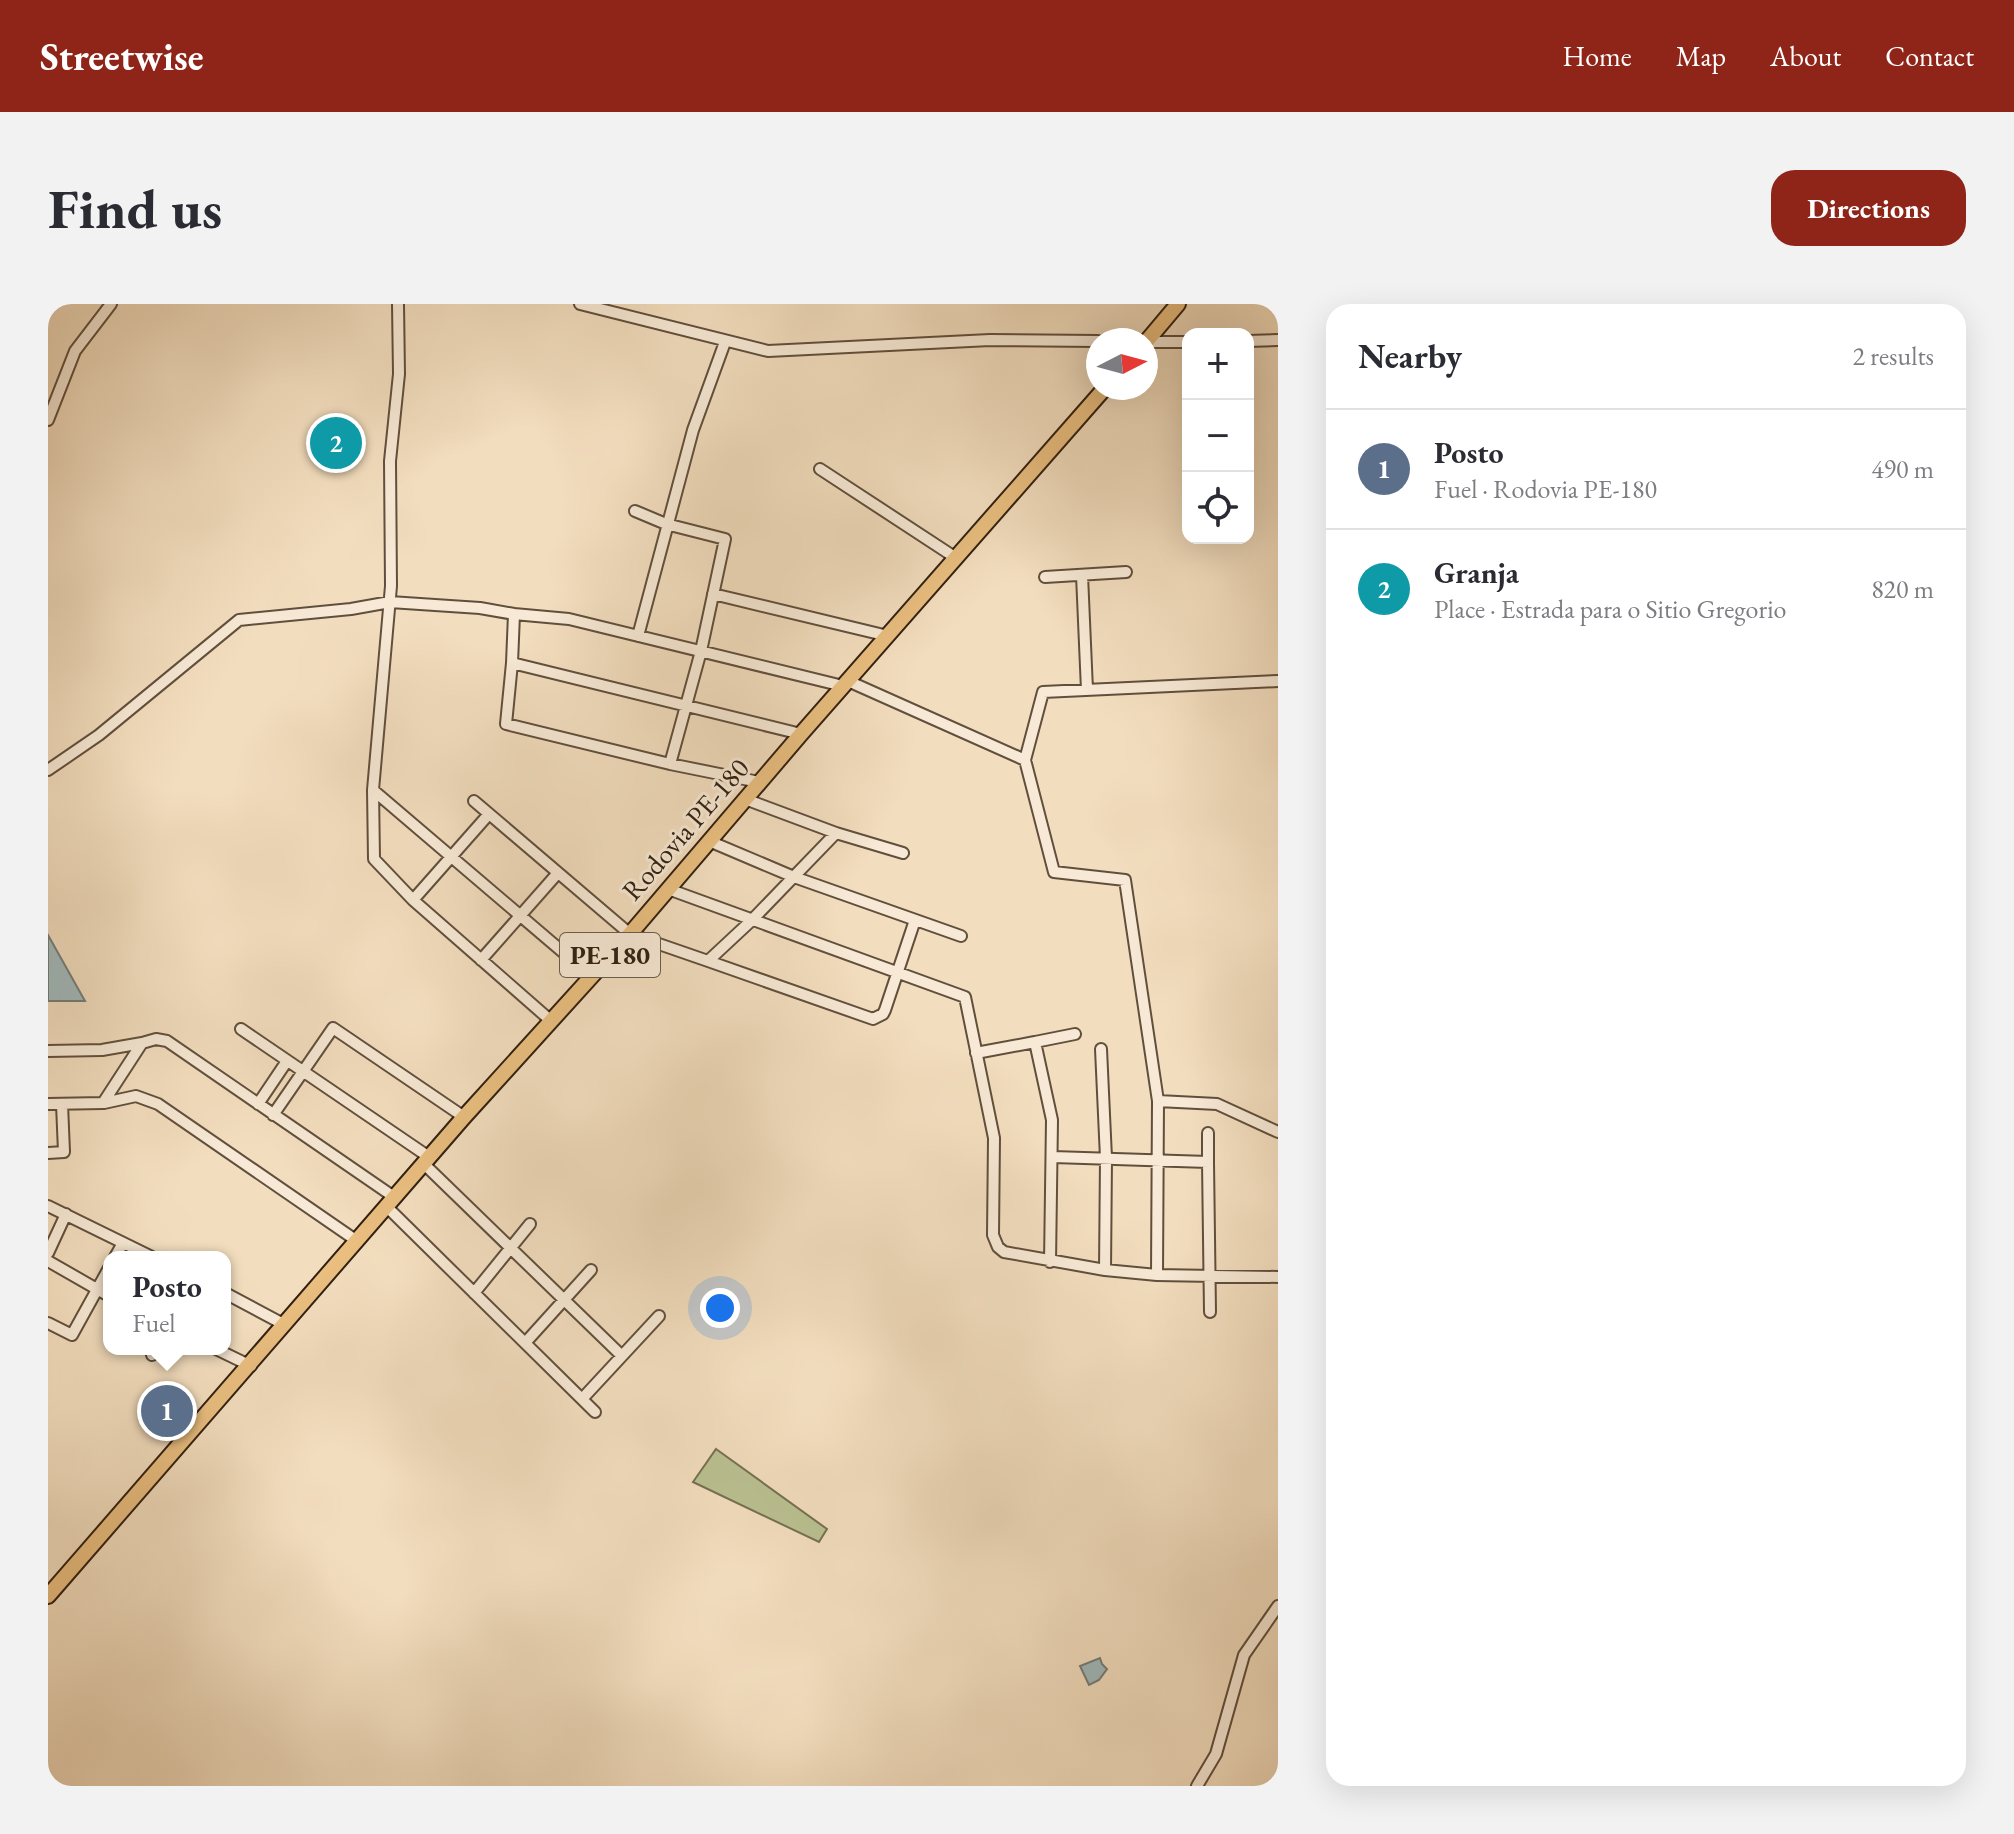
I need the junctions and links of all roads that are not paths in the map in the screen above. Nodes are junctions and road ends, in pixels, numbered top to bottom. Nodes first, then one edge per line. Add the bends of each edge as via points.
1 (111, 304) edge
2 (398, 304) edge
3 (580, 304) edge
4 (1178, 304) edge
5 (1158, 328) edge
6 (1278, 340) edge
7 (1086, 341) edge
8 (1254, 341) edge
9 (725, 342) junction
10 (1158, 342) edge
11 (1182, 342) edge
12 (1094, 400) edge
13 (48, 420) edge
14 (820, 469) dead end
15 (635, 511) dead end
16 (666, 524) junction
17 (956, 558) junction
18 (1126, 572) dead end
19 (1082, 575) junction
20 (1045, 577) dead end
21 (713, 594) junction
22 (390, 602) junction
23 (514, 614) junction
24 (638, 636) junction
25 (888, 636) junction
26 (701, 651) junction
27 (512, 663) junction
28 (1278, 681) edge
29 (845, 684) junction
30 (1087, 690) junction
31 (686, 704) junction
32 (801, 734) junction
33 (1025, 760) junction
34 (670, 764) junction
35 (48, 770) edge
36 (759, 782) junction
37 (373, 790) junction
38 (745, 799) junction
39 (474, 801) dead end
40 (489, 814) junction
41 (836, 833) junction
42 (709, 841) junction
43 (903, 853) dead end
44 (450, 857) junction
45 (557, 874) junction
46 (794, 877) junction
47 (668, 889) junction
48 (413, 900) junction
49 (520, 917) junction
50 (752, 920) junction
51 (915, 920) junction
52 (630, 934) junction
53 (961, 936) dead end
54 (481, 960) junction
55 (708, 961) junction
56 (898, 972) junction
57 (591, 976) junction
58 (550, 1020) junction
59 (241, 1029) dead end
60 (1075, 1034) dead end
61 (1035, 1042) junction
62 (142, 1043) junction
63 (1101, 1049) dead end
64 (48, 1051) edge
65 (976, 1053) junction
66 (287, 1061) junction
67 (303, 1072) junction
68 (1158, 1101) junction
69 (103, 1103) junction
70 (48, 1104) edge
71 (62, 1104) junction
72 (258, 1104) junction
73 (273, 1115) junction
74 (464, 1117) junction
75 (1278, 1132) edge
76 (1208, 1133) dead end
77 (48, 1153) edge
78 (1053, 1157) junction
79 (1106, 1158) junction
80 (1157, 1160) junction
81 (426, 1161) junction
82 (1208, 1162) junction
83 (390, 1202) junction
84 (48, 1206) edge
85 (66, 1214) junction
86 (530, 1224) dead end
87 (357, 1241) junction
88 (123, 1243) junction
89 (509, 1248) junction
90 (118, 1251) edge
91 (140, 1251) edge
92 (48, 1253) edge
93 (48, 1261) edge
94 (1050, 1262) junction
95 (591, 1270) dead end
96 (1105, 1270) junction
97 (1157, 1275) junction
98 (1209, 1277) junction
99 (1278, 1277) edge
100 (103, 1279) edge
101 (97, 1290) junction
102 (103, 1293) edge
103 (474, 1293) junction
104 (231, 1296) edge
105 (563, 1300) junction
106 (1210, 1312) dead end
107 (659, 1316) dead end
108 (48, 1323) edge
109 (285, 1325) junction
110 (525, 1343) junction
111 (228, 1355) edge
112 (622, 1356) junction
113 (251, 1366) junction
114 (582, 1399) junction
115 (595, 1412) dead end
116 (48, 1596) edge
117 (1278, 1606) edge
118 (1197, 1786) edge

1 - 13 street via 75,351
2 - 22 street
3 - 9 street
4 - 5 main road
6 - 8 street
7 - 9 street via 990,340 787,352
9 - 16 street
10 - 11 street
12 - 17 main road, Rodovia PE-180 / PE-180
14 - 17 street
15 - 16 street
16 - 21 street via 725,539
16 - 24 street
17 - 25 main road, Rodovia PE-180 / PE-180
18 - 19 street
19 - 20 street
19 - 30 street
21 - 25 street
21 - 26 street
22 - 23 street
22 - 35 street via 239,620
22 - 37 street
23 - 24 street via 569,619
23 - 27 street
24 - 26 street
25 - 29 main road, Rodovia PE-180 / PE-180
26 - 29 street
26 - 31 street
27 - 31 street
27 - 34 street via 506,724
28 - 30 street
29 - 32 main road, Rodovia PE-180 / PE-180
29 - 33 street
30 - 33 street via 1043,692
31 - 32 street
31 - 34 street
32 - 36 main road, Rodovia PE-180 / PE-180
33 - 68 street via 1054,872 1125,880
34 - 36 street
36 - 38 main road, Rodovia PE-180 / PE-180
37 - 44 street
37 - 48 street via 374,859
38 - 41 street
38 - 42 main road, Rodovia PE-180 / PE-180
39 - 40 street
40 - 44 street
40 - 45 street
41 - 43 street
41 - 46 street
42 - 46 street
42 - 47 main road, Rodovia PE-180 / PE-180
44 - 48 street
44 - 49 street
45 - 49 street
45 - 52 street
46 - 50 street
46 - 51 street
47 - 50 street
47 - 52 main road, Rodovia PE-180 / PE-180
48 - 54 street
49 - 54 street
49 - 57 street
50 - 55 street
50 - 56 street
51 - 53 street
51 - 56 street
52 - 55 street
52 - 57 main road, Rodovia PE-180 / PE-180
54 - 58 street
55 - 56 street via 869,1019 883,1014
56 - 65 street via 965,997
57 - 58 main road, Rodovia PE-180 / PE-180
58 - 74 main road, Rodovia PE-180 / PE-180
59 - 66 street
60 - 61 street
61 - 65 street
61 - 78 street via 1052,1120
62 - 64 street
62 - 69 street
62 - 72 street via 172,1043
63 - 79 street
65 - 94 street via 994,1138 994,1239 1007,1254
66 - 67 street
66 - 72 street
67 - 73 street
67 - 74 street via 333,1028
67 - 81 street
68 - 75 street via 1217,1104
68 - 80 street
69 - 71 street
69 - 87 street via 136,1096 158,1104
70 - 71 street
71 - 77 street via 64,1152
72 - 73 street
73 - 83 street
74 - 81 main road, Rodovia PE-180 / PE-180
76 - 82 street
78 - 79 street
78 - 94 street
79 - 80 street
79 - 96 street
80 - 82 street
80 - 97 street
81 - 83 main road, Rodovia PE-180 / PE-180
81 - 89 street
82 - 98 street
83 - 87 main road, Rodovia PE-180 / PE-180
83 - 103 street
84 - 85 street
85 - 88 street
85 - 92 street
86 - 89 street
87 - 109 main road, Rodovia PE-180 / PE-180
88 - 90 street
88 - 91 street
89 - 103 street
89 - 105 street
93 - 101 street
94 - 96 street
95 - 105 street
96 - 97 street
97 - 98 street
98 - 99 street
98 - 106 street
100 - 101 street
101 - 102 street
101 - 108 street via 72,1335
103 - 110 street
104 - 109 street
105 - 110 street
105 - 112 street
107 - 112 street
109 - 113 main road, Rodovia PE-180 / PE-180
110 - 114 street
111 - 113 street
112 - 114 street
113 - 116 main road, Rodovia PE-180 / PE-180
114 - 115 street
117 - 118 street via 1244,1655 1216,1754

